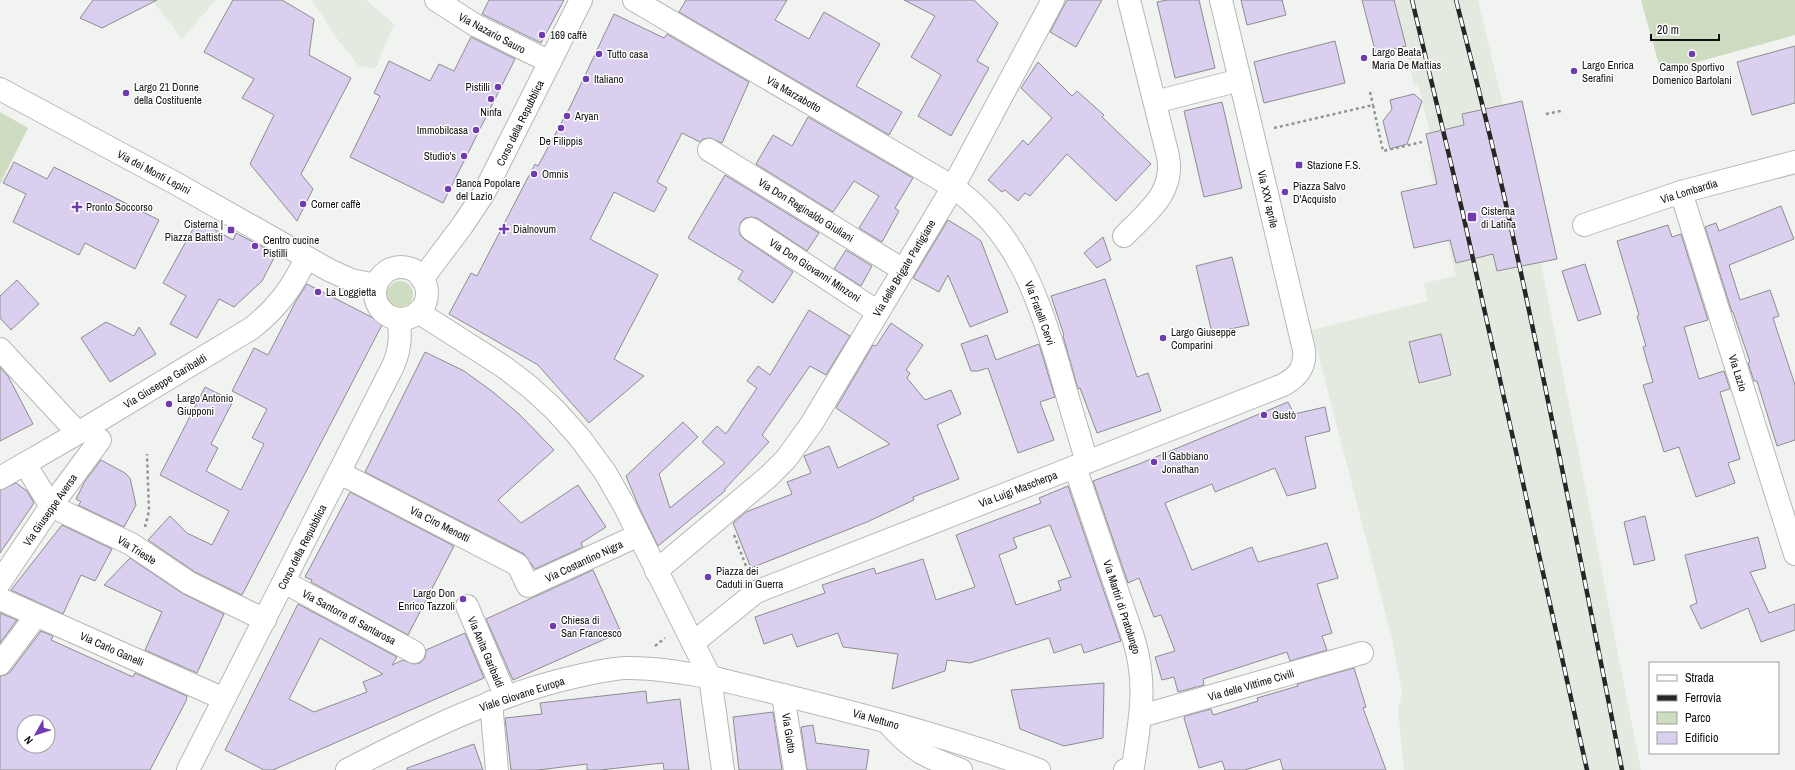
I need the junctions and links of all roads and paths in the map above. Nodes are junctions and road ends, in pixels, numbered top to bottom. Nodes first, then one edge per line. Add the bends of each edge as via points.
1 (436, 0) edge
2 (581, 0) edge
3 (634, 0) edge
4 (1053, 0) edge
5 (1129, 0) edge
6 (1221, 0) edge
7 (550, 62) junction
8 (1240, 80) junction
9 (0, 89) edge
10 (1370, 92) dead end
11 (1155, 102) junction
12 (1373, 105) junction
13 (1560, 110) dead end
14 (1546, 114) dead end
15 (1253, 133) junction
16 (1422, 142) dead end
17 (709, 150) dead end
18 (1795, 162) edge
19 (953, 187) junction
20 (1681, 192) junction
21 (1584, 226) dead end
22 (751, 229) dead end
23 (1124, 236) dead end
24 (306, 258) junction
25 (903, 270) junction
26 (422, 279) junction
27 (376, 284) junction
28 (878, 312) junction
29 (408, 316) junction
30 (0, 349) edge
31 (1279, 387) joint
32 (78, 434) junction
33 (100, 440) dead end
34 (147, 454) dead end
35 (25, 464) junction
36 (1081, 464) junction
37 (340, 473) junction
38 (0, 478) edge
39 (51, 506) junction
40 (725, 514) junction
41 (639, 535) junction
42 (139, 549) junction
43 (1795, 554) edge
44 (656, 571) junction
45 (0, 582) edge
46 (284, 582) junction
47 (528, 586) joint
48 (756, 592) junction
49 (0, 599) edge
50 (467, 606) dead end
51 (36, 616) junction
52 (265, 620) junction
53 (693, 643) junction
54 (414, 652) dead end
55 (1362, 653) dead end
56 (0, 664) edge
57 (710, 677) junction
58 (783, 695) junction
59 (224, 699) junction
60 (499, 700) junction
61 (1141, 716) junction
62 (887, 722) junction
63 (1132, 769) edge
64 (188, 770) edge
65 (346, 770) edge
66 (497, 770) edge
67 (723, 770) edge
68 (795, 770) edge
69 (961, 770) edge
70 (1039, 770) edge

1 - 7 street, Via Nazario Sauro via 475,25
2 - 7 street, Corso della Repubblica
3 - 19 street, Via Marzabotto
4 - 19 street, Via delle Brigate Partigiane
5 - 11 street
6 - 8 street, Via XXV aprile
7 - 26 street, Corso della Repubblica via 484,193
8 - 11 street
8 - 15 street, Via XXV aprile
9 - 24 street, Via dei Monti Lepini via 182,186
10 - 12 path
11 - 23 street via 1168,156 1169,178 1158,200
12 - 15 path
12 - 16 path via 1383,151
13 - 14 path
15 - 31 street, Via XXV aprile via 1304,350 1305,362 1300,373
17 - 25 street, Via Don Reginaldo Giuliani
18 - 20 street, Via Lombardia
19 - 25 street, Via delle Brigate Partigiane
19 - 36 street, Via Fratelli Cervi via 994,224 1026,273 1041,308
20 - 21 street, Via Lombardia
20 - 43 street, Via Lazio
22 - 28 street, Via Don Giovanni Minzoni
24 - 27 street, Via dei Monti Lepini via 351,280
24 - 32 street, Via Giuseppe Garibaldi via 287,294 259,322
25 - 28 street, Via delle Brigate Partigiane
26 - 27 street via 410,269 394,268 380,277
26 - 29 street via 427,293 426,300
27 - 29 street via 376,300 384,314
28 - 40 street, Via delle Brigate Partigiane via 820,410 792,450 768,477
29 - 37 street, Corso della Repubblica via 398,356
29 - 41 street via 504,367 555,410 605,472
30 - 32 street
31 - 36 street, Via Luigi Mascherpa
32 - 35 street, Via Giuseppe Garibaldi
33 - 39 street, Via Giuseppe Aversa
34 - 42 path via 149,511
35 - 38 street, Via Giuseppe Garibaldi
35 - 39 street
36 - 48 street, Via Luigi Mascherpa
36 - 61 street, Via Martiri di Pratolungo via 1137,649 1143,688
37 - 46 street, Corso della Repubblica
37 - 47 street, Via Ciro Menotti via 518,565
39 - 42 street, Via Trieste
39 - 45 street, Via Giuseppe Aversa
40 - 44 street
40 - 48 path
41 - 44 street
41 - 47 street, Via Costantino Nigra
42 - 52 street, Via Trieste via 190,582
44 - 53 street
46 - 52 street, Corso della Repubblica
46 - 54 street, Via Santorre di Santarosa
48 - 53 street
49 - 51 street, Via Carlo Ganelli
50 - 60 street, Via Anita Garibaldi
51 - 56 street
51 - 59 street, Via Carlo Ganelli
52 - 59 street, Corso della Repubblica
53 - 57 street
55 - 61 street, Via delle Vittime Civili
57 - 58 street, Via Nettuno
57 - 60 street, Viale Giovane Europa via 656,670 617,669 559,681
57 - 67 street
58 - 62 street, Via Nettuno
58 - 68 street, Via Giotto
59 - 64 street, Corso della Repubblica
60 - 65 street, Viale Giovane Europa via 393,746
60 - 66 street, Via Anita Garibaldi
61 - 63 street, Via Martiri di Pratolungo
62 - 69 street via 917,751
62 - 70 street, Via Nettuno

